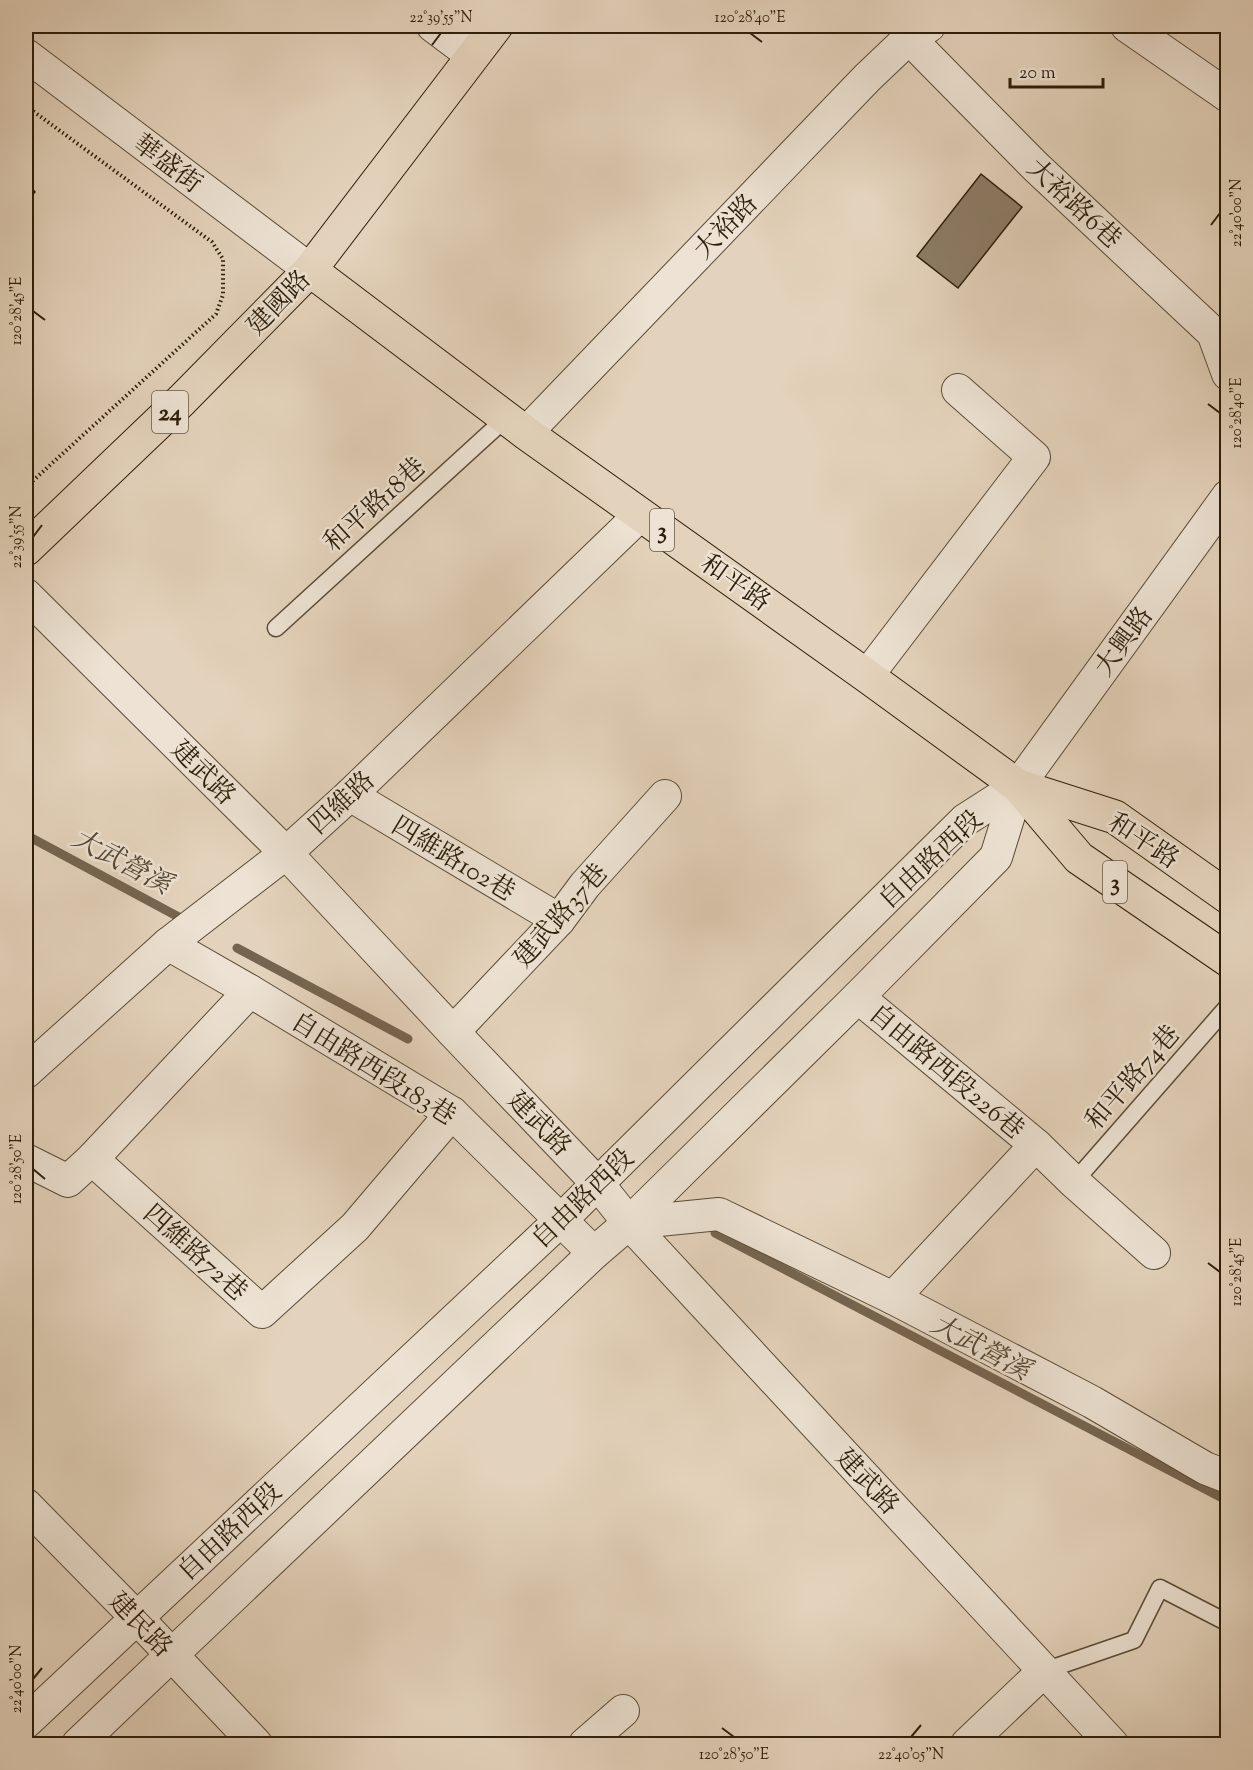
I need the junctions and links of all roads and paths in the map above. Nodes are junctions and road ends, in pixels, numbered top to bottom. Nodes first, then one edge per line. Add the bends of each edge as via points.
1 (433, 26) edge
2 (496, 26) edge
3 (1127, 26) edge
4 (919, 32) edge
5 (26, 56) edge
6 (473, 56) junction
7 (1227, 96) edge
8 (26, 106) edge
9 (310, 270) junction
10 (1227, 374) edge
11 (958, 390) dead end
12 (516, 425) junction
13 (26, 487) edge
14 (1227, 496) edge
15 (640, 515) junction
16 (26, 549) edge
17 (26, 595) edge
18 (276, 628) dead end
19 (867, 676) junction
20 (1018, 786) junction
21 (350, 795) junction
22 (665, 796) dead end
23 (286, 853) junction
24 (1227, 897) edge
25 (559, 920) junction
26 (185, 931) junction
27 (1227, 960) edge
28 (250, 991) junction
29 (858, 997) junction
30 (1227, 1006) edge
31 (453, 1032) junction
32 (26, 1072) edge
33 (452, 1113) junction
34 (1036, 1145) junction
35 (92, 1159) junction
36 (26, 1160) edge
37 (1074, 1182) junction
38 (598, 1184) junction
39 (561, 1219) junction
40 (629, 1222) junction
41 (594, 1253) junction
42 (1154, 1253) dead end
43 (893, 1298) junction
44 (1227, 1477) edge
45 (26, 1505) edge
46 (136, 1618) junction
47 (1227, 1623) edge
48 (171, 1655) junction
49 (1044, 1671) junction
50 (622, 1711) dead end
51 (26, 1722) edge
52 (78, 1744) edge
53 (256, 1744) edge
54 (585, 1744) edge
55 (967, 1744) edge
56 (1112, 1744) edge

1 - 6 street
2 - 6 main road, 建國路
3 - 7 street
4 - 10 street, 大裕路6巷 via 1035,166 1213,333
4 - 12 street, 大裕路 via 858,87
5 - 9 street, 華盛街
6 - 9 main road, 建國路
8 - 13 path via 212,242 223,259 223,295 216,314
9 - 12 main road, 和平路 / 3
9 - 16 main road, 建國路 / 24 via 182,400
11 - 19 street via 1034,457
12 - 15 main road, 和平路 / 3
12 - 18 lane, 和平路18巷
14 - 20 street, 大興路
15 - 19 main road, 和平路 / 3
15 - 21 street, 四維路
17 - 23 street, 建武路
19 - 20 main road, 和平路 / 3
20 - 24 main road, 和平路 / 3 via 1115,817
20 - 27 main road, 和平路 / 3 via 1079,858
20 - 29 street, 自由路西段 via 996,857
20 - 38 street, 自由路西段 via 965,820
21 - 23 street, 四維路
21 - 25 street, 四維路102巷
22 - 25 street, 建武路37巷
23 - 26 street, 四維路
23 - 31 street, 建武路
25 - 31 street, 建武路37巷
26 - 28 street, 自由路西段183巷
26 - 32 street, 四維路
28 - 33 street, 自由路西段183巷
28 - 35 street
29 - 34 street, 自由路西段226巷
29 - 40 street, 自由路西段
30 - 37 lane, 和平路74巷
31 - 38 street, 建武路
33 - 35 street, 四維路72巷 via 355,1227 262,1312
33 - 39 street, 自由路西段183巷
34 - 37 street, 自由路西段226巷
34 - 43 street, 自由路西段226巷
35 - 36 street via 68,1181
37 - 42 street, 自由路西段226巷
38 - 39 street, 自由路西段
38 - 40 street, 建武路
39 - 41 street, 自由路西段183巷
39 - 46 street, 自由路西段
40 - 41 street, 自由路西段
40 - 43 street via 719,1214
40 - 49 street, 建武路
41 - 48 street, 自由路西段
43 - 44 street
45 - 46 street, 建民路
46 - 48 street, 建民路
46 - 51 street, 自由路西段
47 - 49 lane via 1160,1588 1134,1640
48 - 52 street, 自由路西段
48 - 53 street, 建民路
49 - 55 street
49 - 56 street, 建武路
50 - 54 street

